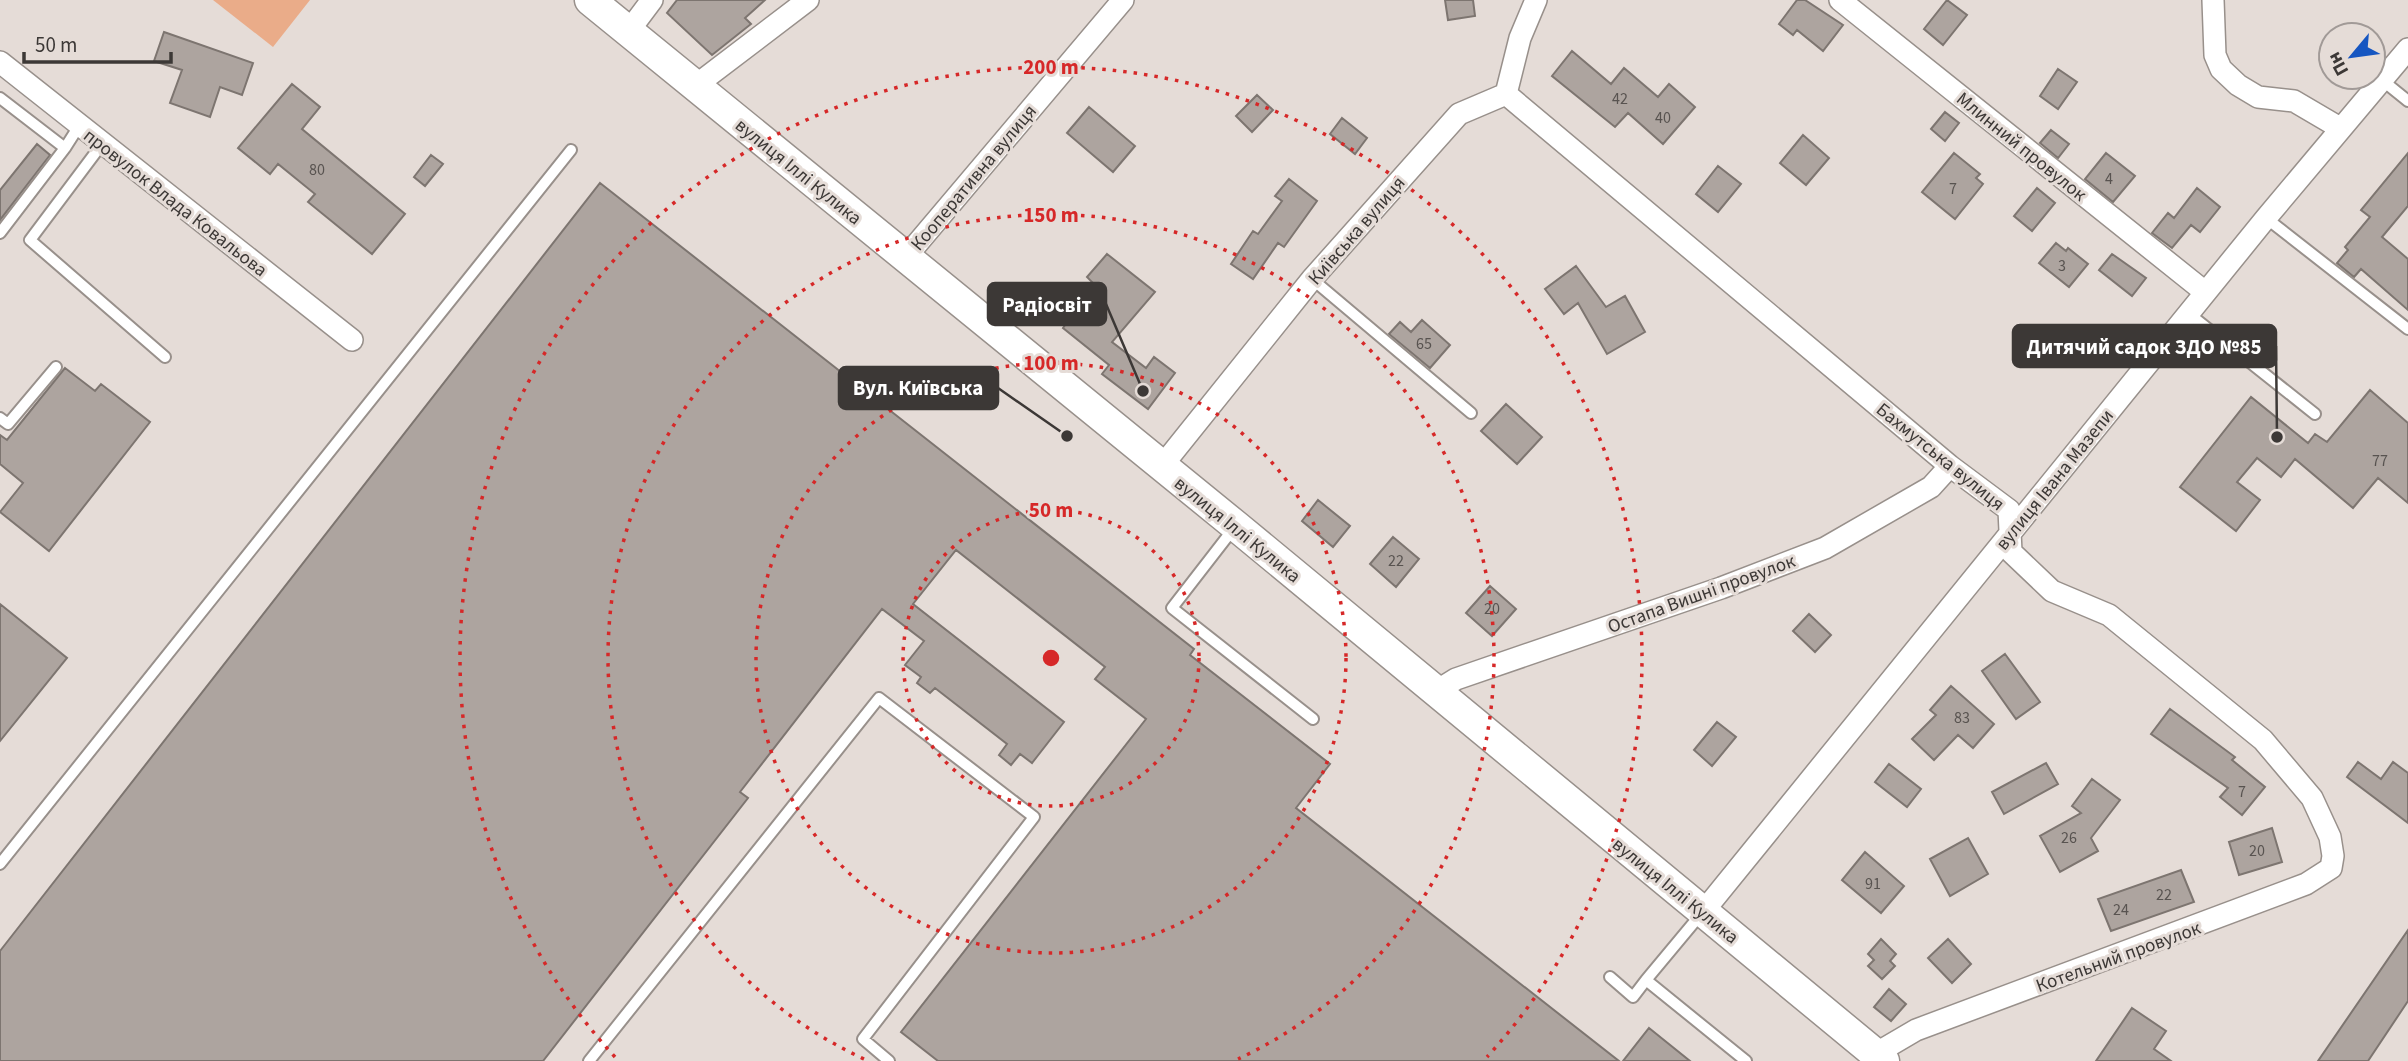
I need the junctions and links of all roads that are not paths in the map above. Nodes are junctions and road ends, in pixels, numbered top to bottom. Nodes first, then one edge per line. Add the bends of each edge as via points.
1 (590, 0) edge
2 (652, 0) edge
3 (808, 0) edge
4 (1123, 0) edge
5 (1536, 0) edge
6 (1840, 0) edge
7 (2213, 0) edge
8 (628, 32) junction
9 (2408, 49) edge
10 (0, 62) edge
11 (2387, 74) edge
12 (2387, 84) edge
13 (695, 86) junction
14 (2372, 91) edge
15 (1506, 94) junction
16 (0, 98) edge
17 (2408, 101) edge
18 (79, 126) junction
19 (2340, 128) junction
20 (102, 144) junction
21 (65, 148) junction
22 (570, 150) dead end
23 (2266, 218) junction
24 (0, 233) edge
25 (905, 258) junction
26 (1312, 279) junction
27 (2205, 292) junction
28 (2188, 313) junction
29 (2408, 329) edge
30 (352, 340) dead end
31 (165, 357) dead end
32 (56, 367) dead end
33 (1471, 413) dead end
34 (2315, 414) dead end
35 (0, 418) edge
36 (1162, 466) junction
37 (1951, 466) junction
38 (1236, 526) junction
39 (2010, 534) junction
40 (1435, 692) junction
41 (1313, 719) dead end
42 (2330, 837) joint
43 (0, 864) edge
44 (1703, 912) junction
45 (1610, 977) dead end
46 (1646, 981) junction
47 (1879, 1057) edge
48 (589, 1061) edge
49 (890, 1061) edge
50 (1746, 1061) edge

1 - 8 street, вулиця Іллі Кулика
2 - 8 street
3 - 13 street
4 - 25 street, Кооперативна вулиця
5 - 15 street via 1520,38
6 - 27 street, Млинний провулок
7 - 19 street via 2215,55 2221,69 2258,97 2294,101
8 - 13 street, вулиця Іллі Кулика
9 - 11 street, вулиця Івана Мазепи
10 - 18 street, провулок Влада Ковальова
12 - 17 lane
13 - 25 street, вулиця Іллі Кулика
14 - 19 street, вулиця Івана Мазепи
15 - 26 street, Київська вулиця via 1459,114
15 - 37 street, Бахмутська вулиця
16 - 21 lane
18 - 20 street, провулок Влада Ковальова
18 - 21 lane
19 - 23 street, вулиця Івана Мазепи
20 - 30 street, провулок Влада Ковальова
20 - 31 lane via 30,240
21 - 24 lane
22 - 43 lane
23 - 27 street, вулиця Івана Мазепи
23 - 29 lane
25 - 36 street, вулиця Іллі Кулика
26 - 33 lane
26 - 36 street, Київська вулиця
27 - 28 street, вулиця Івана Мазепи
28 - 34 lane
28 - 39 street, вулиця Івана Мазепи
32 - 35 lane via 8,424
36 - 38 street, вулиця Іллі Кулика
37 - 39 street, Бахмутська вулиця via 2009,510
37 - 40 street, Остапа Вишні провулок via 1931,488 1825,548 1456,679
38 - 40 street, вулиця Іллі Кулика
38 - 41 lane via 1172,608
39 - 42 street, Бахмутська вулиця via 2011,552 2052,591 2109,615 2263,740 2312,799
39 - 44 street, вулиця Івана Мазепи
40 - 44 street, вулиця Іллі Кулика
42 - 47 street, Котельний провулок via 2331,868 2306,884 1916,1030
44 - 46 lane
44 - 47 street, вулиця Іллі Кулика
45 - 46 lane via 1633,997
46 - 50 lane
48 - 49 lane via 880,698 1034,817 863,1039

